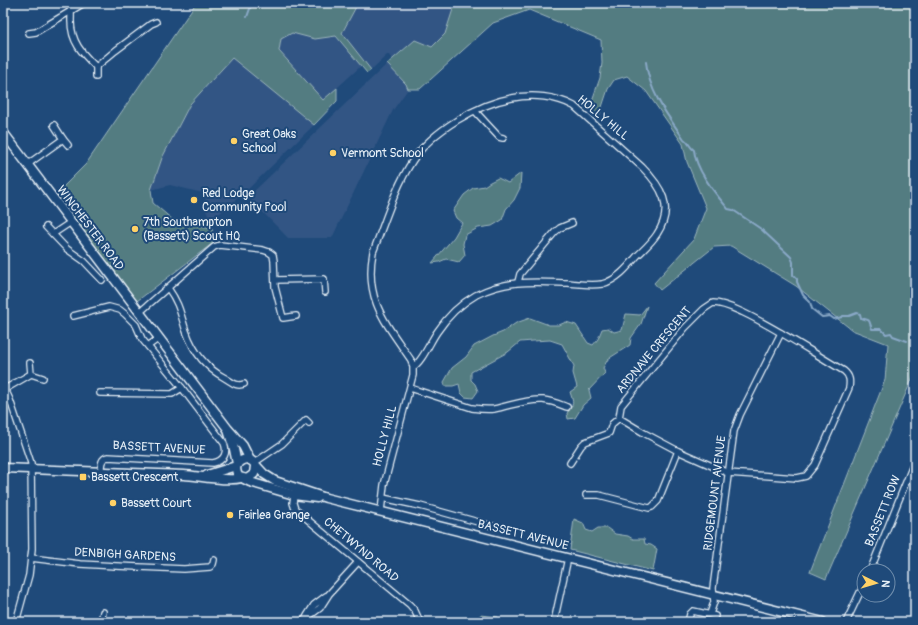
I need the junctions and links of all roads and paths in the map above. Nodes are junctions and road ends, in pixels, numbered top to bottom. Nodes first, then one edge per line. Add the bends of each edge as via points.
1 (69, 3) edge
2 (84, 3) edge
3 (72, 10) junction
4 (156, 22) dead end
5 (29, 33) dead end
6 (96, 67) junction
7 (96, 77) dead end
8 (475, 111) junction
9 (54, 125) dead end
10 (3, 132) edge
11 (502, 138) dead end
12 (63, 139) junction
13 (68, 145) dead end
14 (28, 164) junction
15 (70, 222) junction
16 (572, 223) dead end
17 (46, 227) dead end
18 (53, 234) junction
19 (102, 280) dead end
20 (275, 280) junction
21 (518, 282) junction
22 (168, 288) junction
23 (325, 292) dead end
24 (140, 312) junction
25 (74, 316) dead end
26 (296, 316) dead end
27 (781, 333) junction
28 (159, 338) junction
29 (148, 346) junction
30 (30, 363) dead end
31 (413, 367) junction
32 (31, 374) junction
33 (43, 378) dead end
34 (244, 384) dead end
35 (4, 387) edge
36 (182, 388) junction
37 (410, 388) junction
38 (100, 393) dead end
39 (567, 407) dead end
40 (619, 418) junction
41 (307, 420) dead end
42 (228, 429) junction
43 (678, 451) junction
44 (915, 460) edge
45 (253, 463) junction
46 (570, 463) dead end
47 (236, 465) junction
48 (3, 468) edge
49 (31, 469) junction
50 (101, 471) junction
51 (728, 473) junction
52 (202, 476) junction
53 (243, 479) junction
54 (294, 495) junction
55 (586, 495) dead end
56 (326, 498) junction
57 (383, 498) junction
58 (381, 512) junction
59 (496, 526) dead end
60 (32, 558) junction
61 (568, 558) junction
62 (214, 560) dead end
63 (358, 562) junction
64 (873, 563) edge
65 (714, 595) junction
66 (856, 601) edge
67 (103, 612) dead end
68 (16, 622) edge
69 (101, 622) edge
70 (301, 622) edge
71 (420, 622) edge
72 (554, 622) edge
73 (688, 622) edge
74 (819, 622) edge
75 (846, 622) edge

1 - 3 street
2 - 3 street
3 - 5 street via 36,32
3 - 6 street via 71,22 79,50
4 - 6 street
6 - 7 street
8 - 11 street
8 - 21 street, HOLLY HILL via 513,98 536,97 567,102 593,122 652,177 662,192 664,217 657,234 625,270 610,281 592,285
8 - 31 street, HOLLY HILL via 444,129 413,159 401,181 373,252 372,284 377,307
9 - 12 street
10 - 14 main road, WINCHESTER ROAD
12 - 13 street
12 - 14 street
14 - 15 main road, WINCHESTER ROAD
15 - 18 street
15 - 24 main road, WINCHESTER ROAD
16 - 21 street via 555,232 520,274
17 - 18 street
18 - 19 street
20 - 22 street via 274,261 269,252 220,246 214,247
20 - 23 street via 324,279
20 - 26 street via 283,318
21 - 31 street, HOLLY HILL via 477,295 455,310
22 - 24 street
22 - 34 street via 176,300 191,343 204,363 236,385
24 - 28 main road, WINCHESTER ROAD
25 - 29 street via 109,307 120,310 136,325
27 - 40 street, ARDNAVE CRESCENT via 726,305 709,305 686,328 621,406
27 - 51 street, RIDGEMOUNT AVENUE via 734,431
27 - 51 street, ARDNAVE CRESCENT via 844,371 850,379 849,388 815,465 806,476 797,478
28 - 29 street
28 - 42 main road, WINCHESTER ROAD
29 - 36 street
30 - 32 street
31 - 37 street, HOLLY HILL
32 - 33 street
32 - 35 street
35 - 49 street
36 - 38 street via 172,394
36 - 50 street, BASSETT AVENUE via 224,443 225,456 213,463 106,457 102,460
37 - 39 street via 472,408 494,409 534,400 555,402
37 - 57 street, HOLLY HILL via 384,485
40 - 43 street
40 - 46 street, ARDNAVE CRESCENT via 612,424 611,435 585,442 577,457
41 - 45 street via 282,444
42 - 45 main road, WINCHESTER ROAD via 243,446
42 - 47 main road, WINCHESTER ROAD
43 - 51 street
43 - 55 street via 658,501 652,507 599,495
44 - 64 street, BASSETT ROW
45 - 47 main road via 241,460
45 - 53 main road via 255,472
45 - 56 main road, BASSETT AVENUE via 275,481
47 - 52 main road, BASSETT AVENUE
47 - 53 main road via 236,472
48 - 49 main road, BASSETT AVENUE
49 - 50 main road, BASSETT AVENUE
49 - 60 street
50 - 52 main road, BASSETT AVENUE
51 - 65 street, RIDGEMOUNT AVENUE
52 - 53 main road, BASSETT AVENUE
53 - 54 main road, BASSETT AVENUE
54 - 56 main road, BASSETT AVENUE
54 - 63 street, CHETWYND ROAD via 295,509
56 - 58 main road, BASSETT AVENUE
57 - 58 street, HOLLY HILL
57 - 59 street, BASSETT AVENUE
58 - 61 main road, BASSETT AVENUE
60 - 62 street, DENBIGH GARDENS via 80,564 184,569 210,567
60 - 68 street
61 - 65 main road, BASSETT AVENUE
61 - 72 street
63 - 70 street via 320,608
63 - 71 street, CHETWYND ROAD via 410,605
65 - 73 street via 713,615 693,611
65 - 74 main road, BASSETT AVENUE
66 - 75 street
67 - 69 street

